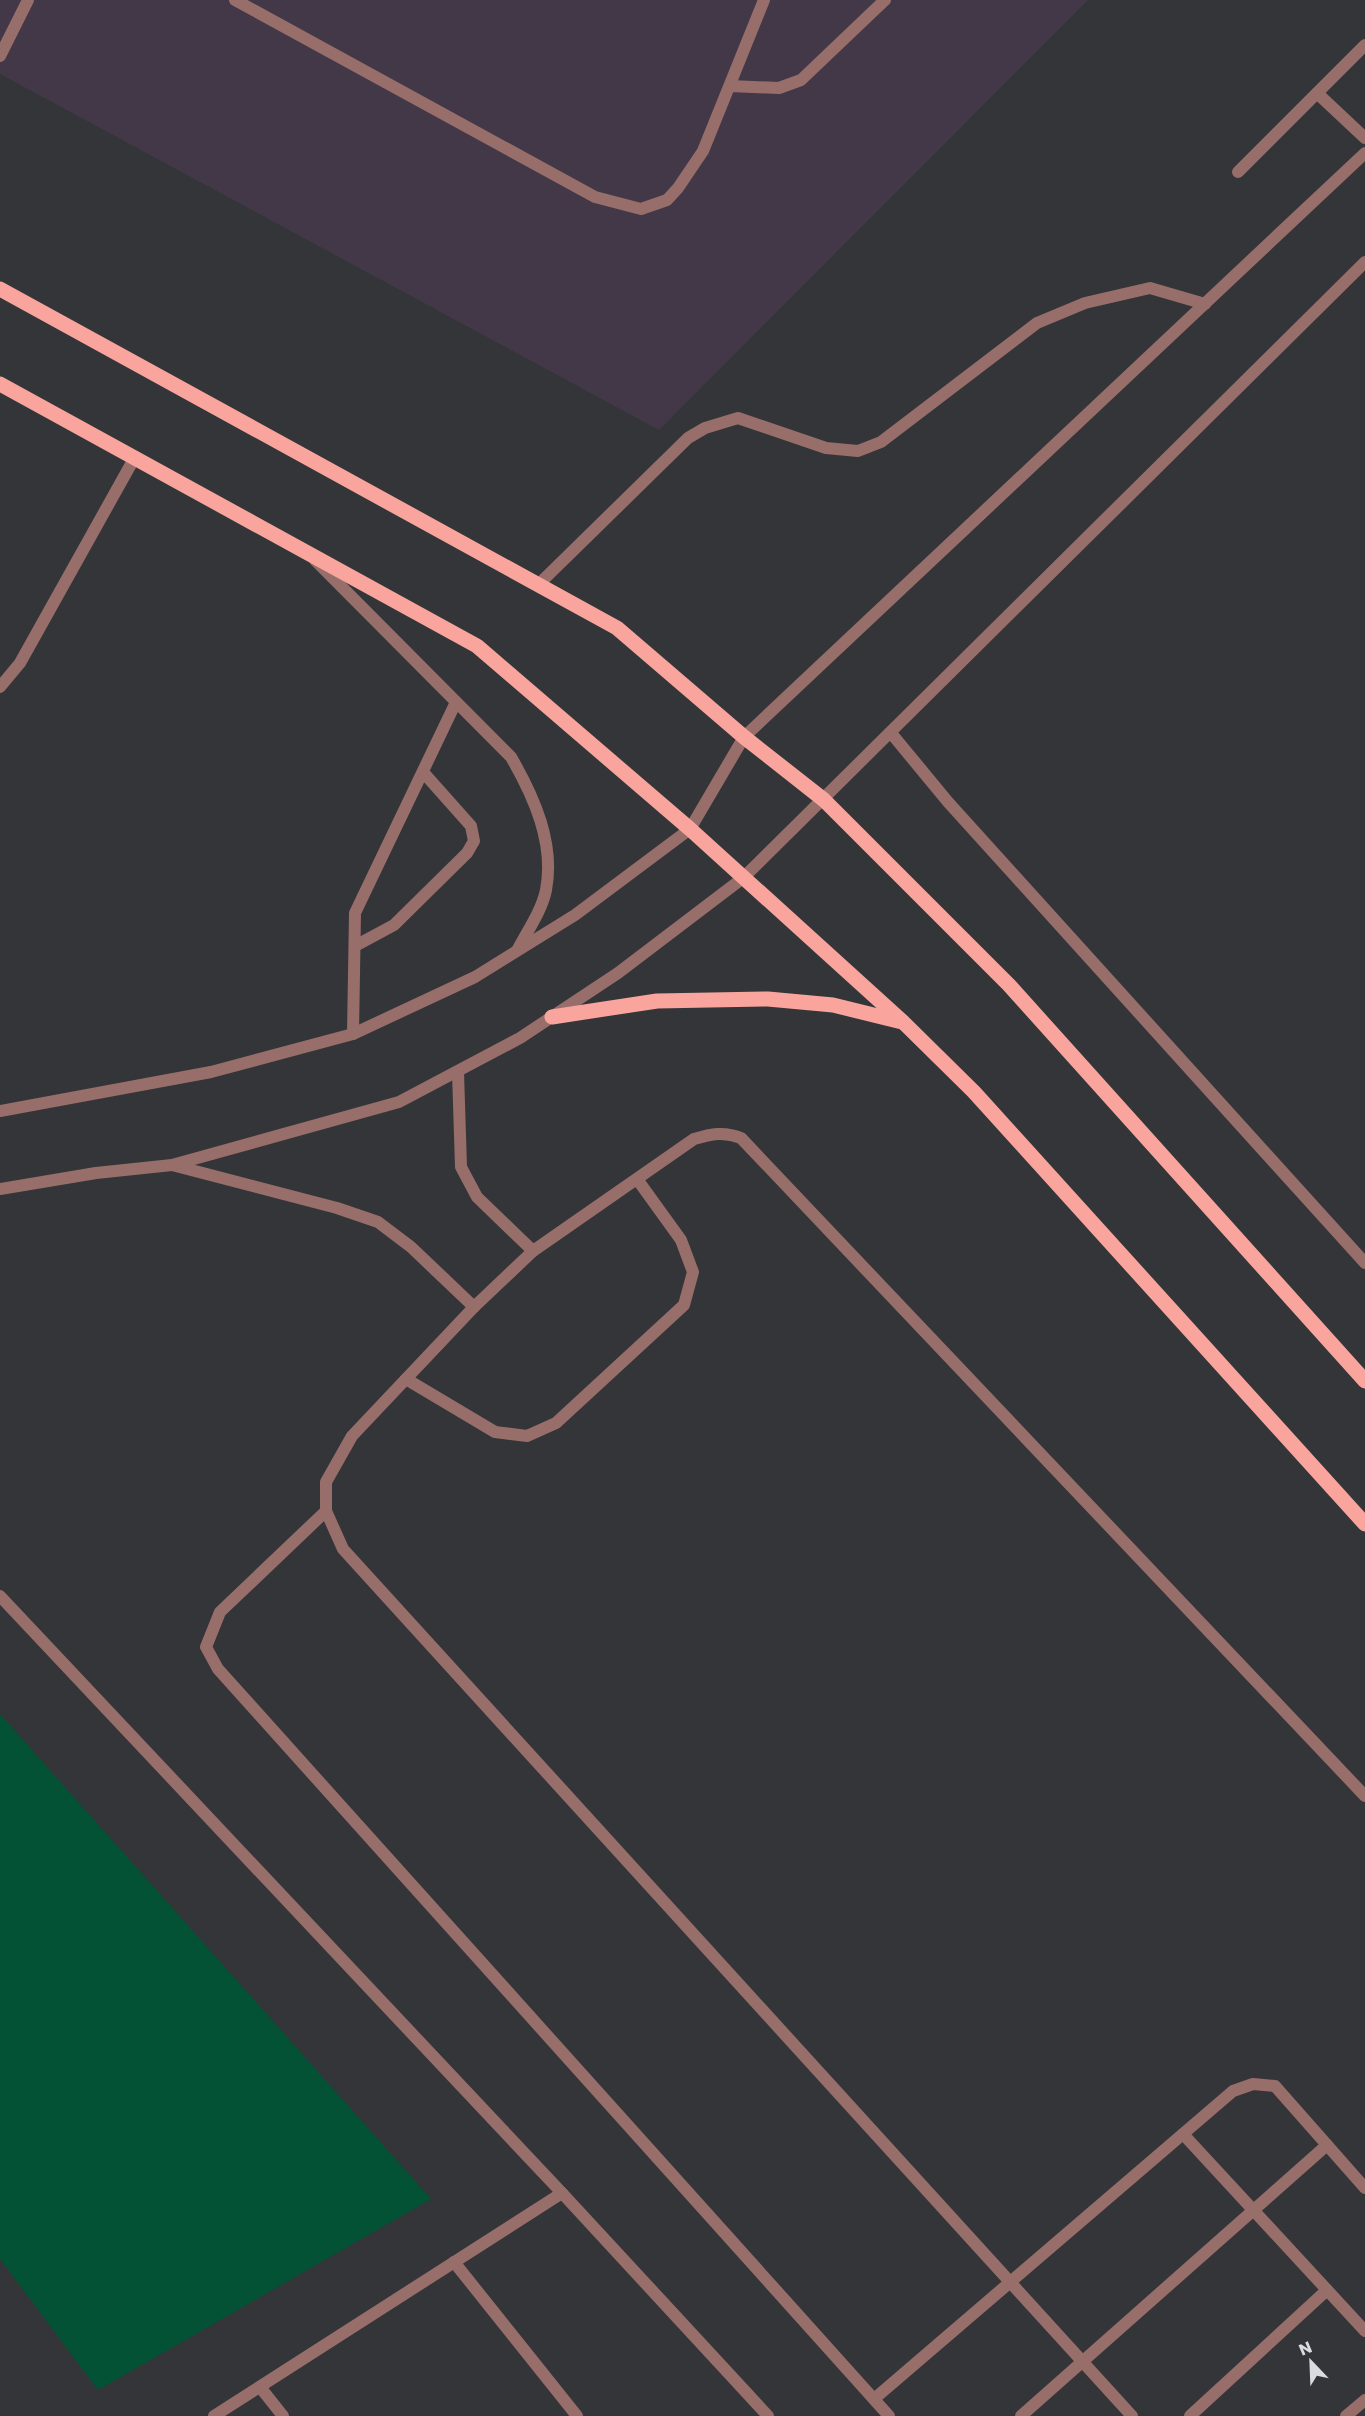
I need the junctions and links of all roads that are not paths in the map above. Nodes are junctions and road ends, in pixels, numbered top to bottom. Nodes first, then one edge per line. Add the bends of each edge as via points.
1 (28, 0) edge
2 (235, 0) edge
3 (764, 0) edge
4 (885, 0) edge
5 (1365, 45) edge
6 (0, 56) edge
7 (730, 86) junction
8 (1317, 93) junction
9 (1365, 138) edge
10 (1365, 153) edge
11 (1238, 172) dead end
12 (1365, 262) edge
13 (0, 289) edge
14 (1205, 304) junction
15 (0, 384) edge
16 (135, 457) junction
17 (307, 553) junction
18 (538, 585) junction
19 (0, 687) edge
20 (456, 702) junction
21 (891, 733) junction
22 (744, 737) junction
23 (423, 772) junction
24 (824, 800) junction
25 (690, 829) junction
26 (743, 878) junction
27 (355, 946) junction
28 (518, 950) junction
29 (552, 1017) junction
30 (903, 1022) junction
31 (353, 1034) junction
32 (458, 1072) junction
33 (0, 1111) edge
34 (172, 1165) junction
35 (637, 1179) junction
36 (0, 1189) edge
37 (533, 1251) junction
38 (1365, 1263) edge
39 (474, 1307) junction
40 (406, 1379) junction
41 (1365, 1382) edge
42 (326, 1511) junction
43 (1365, 1524) edge
44 (0, 1596) edge
45 (1365, 1796) edge
46 (1183, 2134) junction
47 (1327, 2145) junction
48 (1365, 2188) edge
49 (562, 2193) junction
50 (1254, 2210) junction
51 (454, 2262) junction
52 (1010, 2282) junction
53 (1327, 2290) junction
54 (1365, 2331) edge
55 (1082, 2361) junction
56 (260, 2386) junction
57 (874, 2399) junction
58 (1365, 2400) edge
59 (214, 2416) edge
60 (284, 2416) edge
61 (577, 2416) edge
62 (768, 2416) edge
63 (890, 2416) edge
64 (1021, 2416) edge
65 (1132, 2416) edge
66 (1190, 2416) edge
67 (1346, 2416) edge

1 - 6 street
2 - 7 street via 595,197 641,209 667,200 678,188 703,151
3 - 7 street
4 - 7 street via 801,80 779,88
5 - 8 street
8 - 9 street
8 - 11 street
10 - 14 street
12 - 21 street
13 - 18 main road
14 - 18 street via 1150,288 1085,303 1037,323 881,441 858,451 826,448 738,418 705,428 688,438
14 - 22 street
15 - 16 main road
16 - 17 main road
16 - 19 street via 20,663
17 - 20 street
17 - 25 main road via 477,646
18 - 22 main road via 617,628
20 - 23 street
20 - 28 street via 511,757 540,818 547,854 546,890
21 - 24 street
21 - 38 street via 948,802
22 - 24 main road
22 - 25 street
23 - 27 street via 355,913
23 - 27 street via 471,826 474,841 467,853 394,925
24 - 26 street
24 - 41 main road via 1008,985
25 - 26 main road
25 - 28 street via 575,915
26 - 29 street via 618,973
26 - 30 main road
27 - 31 street
28 - 31 street via 476,977
29 - 30 main road via 657,1001 768,999 833,1005
29 - 32 street
30 - 43 main road via 974,1092
31 - 33 street via 212,1072
32 - 34 street via 399,1102
32 - 37 street via 461,1167 477,1197
34 - 36 street
34 - 39 street via 378,1222 411,1247
35 - 37 street
35 - 40 street via 681,1240 693,1272 684,1305 556,1423 527,1436 495,1432
35 - 45 street via 694,1139 716,1133 741,1138
37 - 39 street
39 - 40 street
40 - 42 street via 352,1436 326,1482
42 - 52 street via 343,1549
42 - 57 street via 220,1612 206,1647 218,1670
44 - 49 street
46 - 47 street via 1233,2091 1253,2084 1275,2086
46 - 50 street
46 - 52 street
47 - 48 street
47 - 50 street
49 - 51 street
49 - 62 street
50 - 53 street
50 - 55 street
51 - 56 street
51 - 61 street
52 - 55 street
52 - 57 street
53 - 54 street
53 - 66 street
55 - 64 street
55 - 65 street
56 - 59 street
56 - 60 street
57 - 63 street
58 - 67 street

